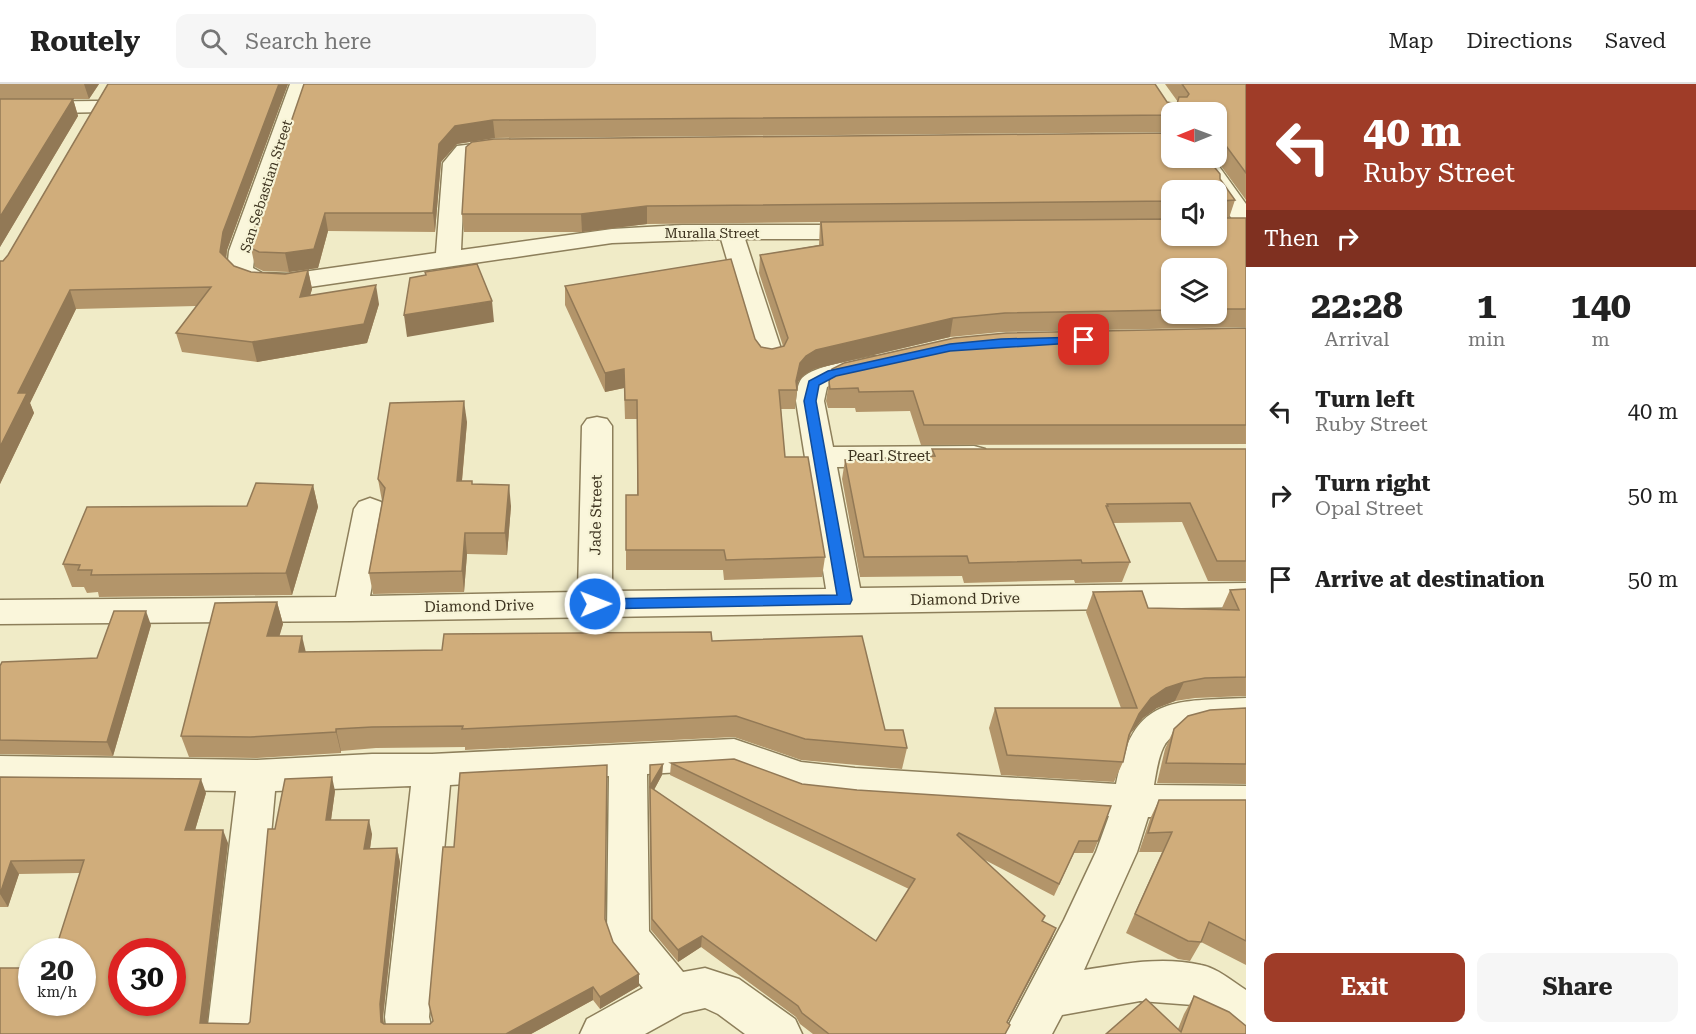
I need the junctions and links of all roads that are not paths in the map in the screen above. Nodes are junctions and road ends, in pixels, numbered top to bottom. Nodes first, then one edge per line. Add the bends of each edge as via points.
1 (300, 84) edge
2 (0, 108) edge
3 (85, 128) edge
4 (530, 147) edge
5 (1208, 168) edge
6 (1240, 225) edge
7 (887, 232) edge
8 (731, 234) junction
9 (448, 260) junction
10 (256, 281) joint
11 (770, 358) edge
12 (897, 359) edge
13 (597, 426) dead end
14 (997, 456) edge
15 (819, 457) junction
16 (370, 509) dead end
17 (1246, 595) edge
18 (845, 600) junction
19 (595, 604) junction
20 (351, 609) junction
21 (0, 612) edge
22 (1246, 712) edge
23 (628, 759) junction
24 (432, 770) junction
25 (0, 772) edge
26 (257, 777) junction
27 (1133, 801) junction
28 (1246, 802) edge
29 (675, 995) junction
30 (1051, 996) junction
31 (1246, 1015) edge
32 (230, 1034) edge
33 (410, 1034) edge
34 (603, 1034) edge
35 (779, 1034) edge
36 (1027, 1034) edge

1 - 10 street, San Sebastian Street via 242,251 240,272
2 - 3 street via 101,99
4 - 9 street via 465,151 454,163
5 - 6 street
7 - 8 street, Muralla Street
8 - 9 street, Muralla Street via 612,236
8 - 11 street
9 - 10 street, Muralla Street via 289,282
12 - 15 street via 832,374 813,383 810,401
13 - 19 street, Jade Street
14 - 15 street, Pearl Street
15 - 18 street
16 - 20 street
17 - 18 street, Diamond Drive
18 - 19 street, Diamond Drive
19 - 20 street, Diamond Drive
20 - 21 street, Diamond Drive
22 - 27 street via 1187,716 1155,729 1143,750
23 - 24 street
23 - 27 street via 734,754 800,778
23 - 29 street via 628,932 630,940
24 - 26 street
24 - 33 street via 407,1017
25 - 26 street
26 - 32 street
27 - 28 street
27 - 30 street via 1119,843
29 - 34 street
29 - 35 street via 705,988 738,1001
30 - 31 street via 1140,981 1201,985
30 - 36 street

